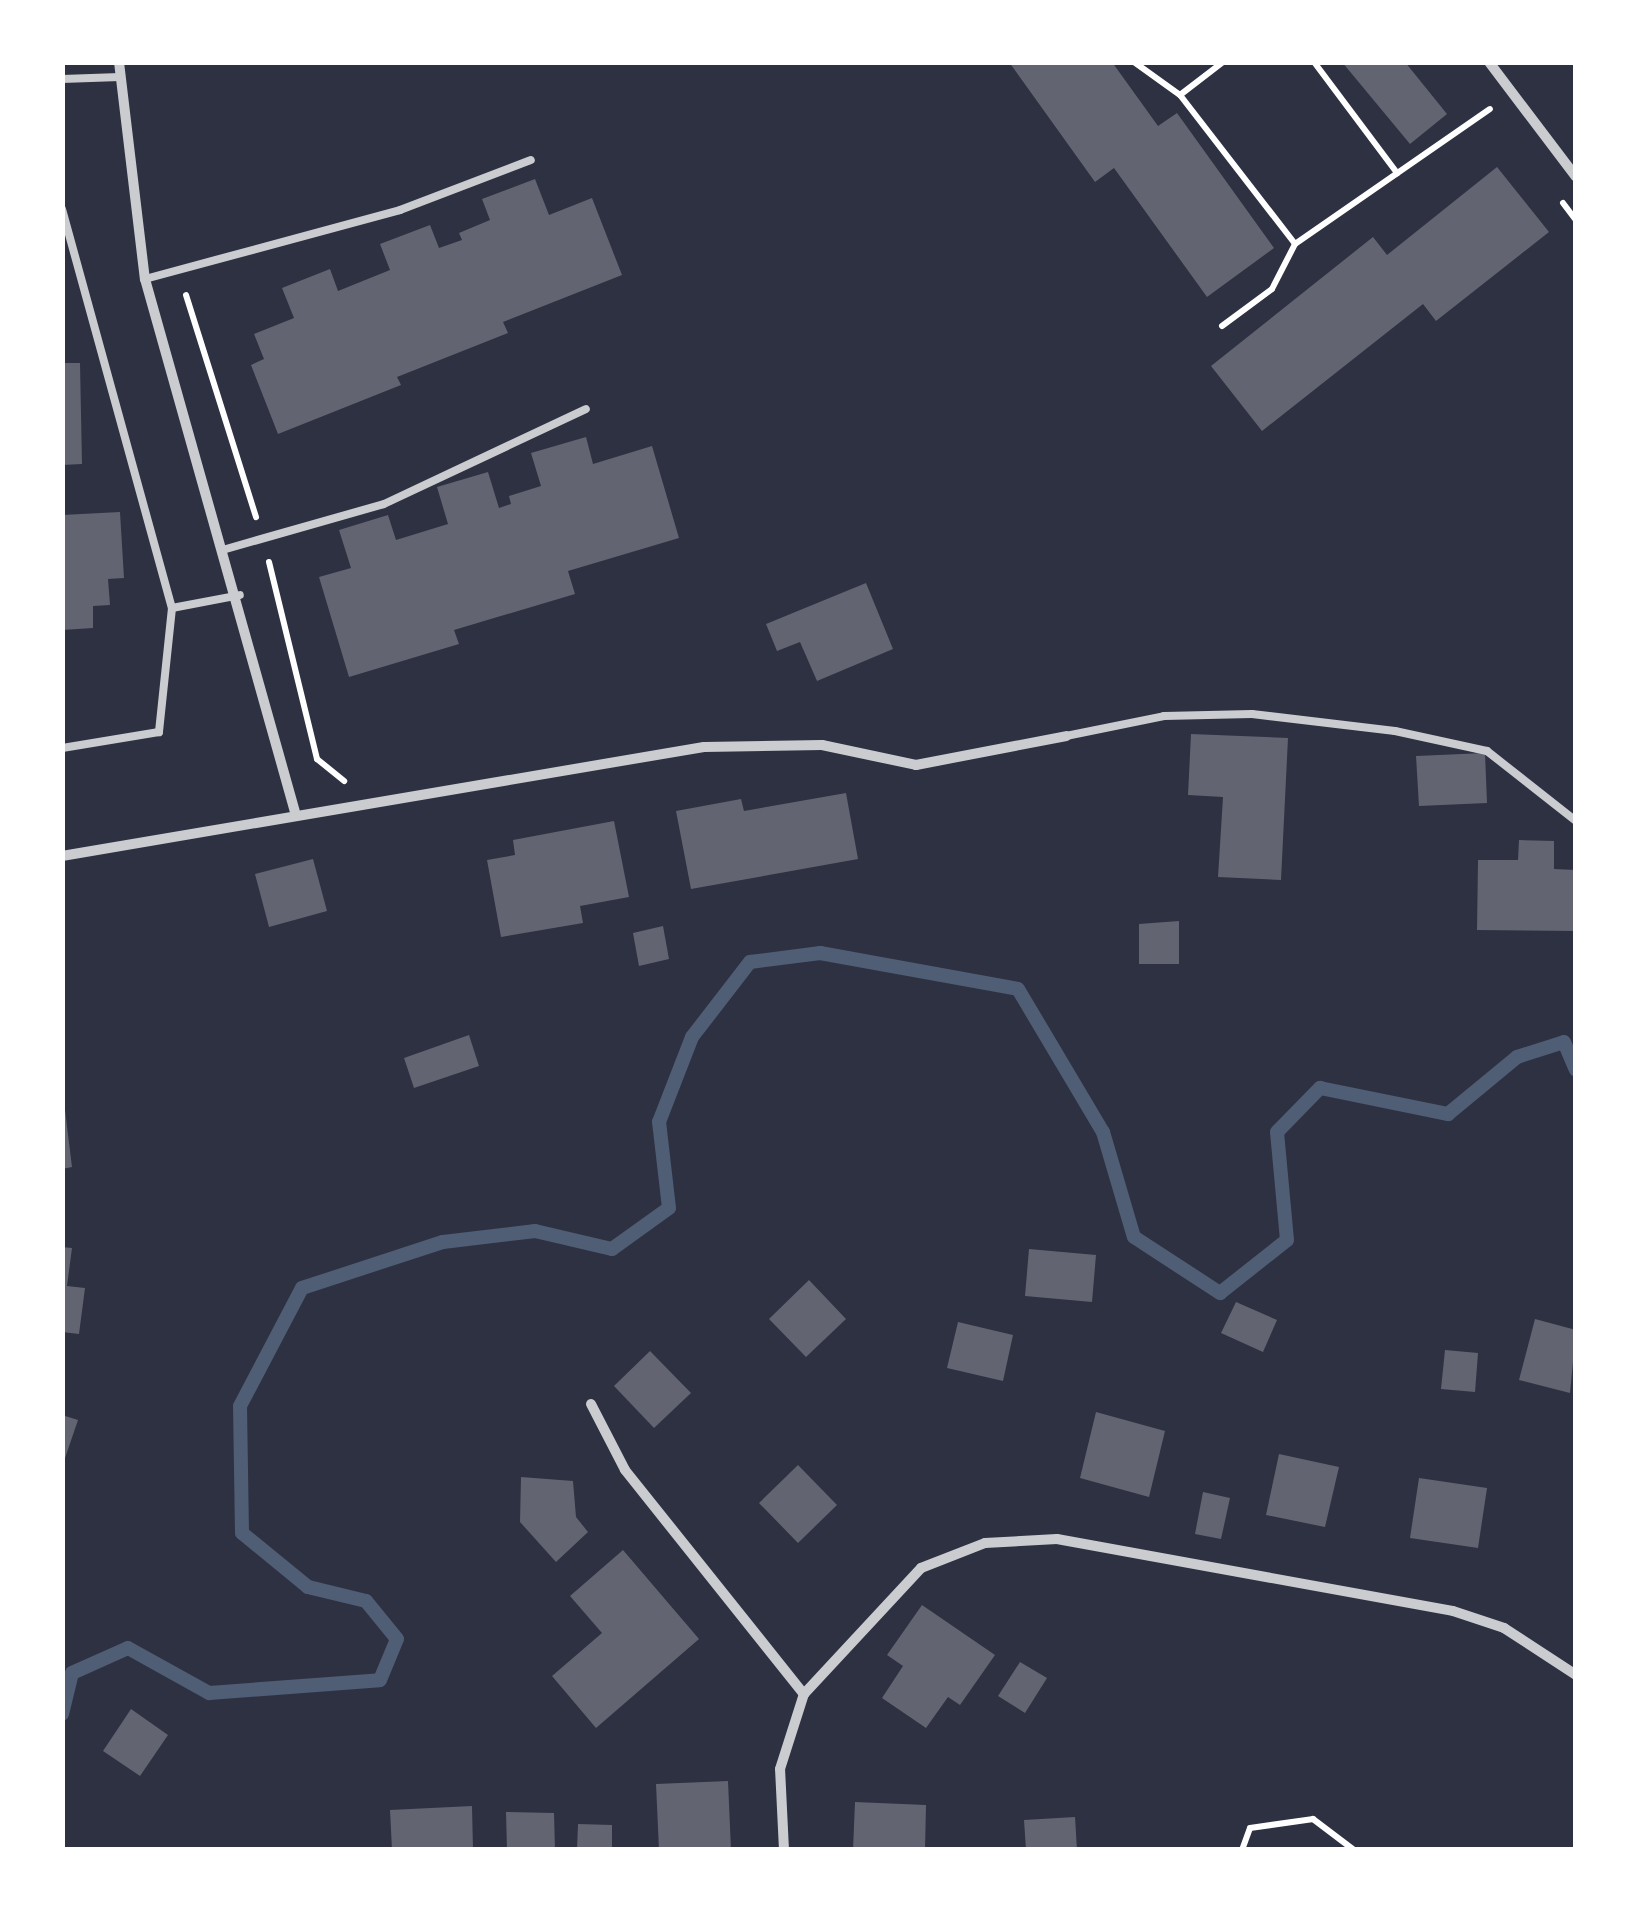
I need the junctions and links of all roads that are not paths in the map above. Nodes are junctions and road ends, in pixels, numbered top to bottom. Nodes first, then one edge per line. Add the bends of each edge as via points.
1 (119, 62) edge
2 (1489, 62) edge
3 (120, 77) junction
4 (62, 79) edge
5 (531, 160) dead end
6 (1576, 176) edge
7 (62, 209) edge
8 (145, 278) junction
9 (586, 409) dead end
10 (226, 548) junction
11 (240, 595) junction
12 (172, 608) junction
13 (1066, 736) joint
14 (62, 748) edge
15 (295, 812) junction
16 (1576, 821) edge
17 (62, 856) edge
18 (591, 1404) dead end
19 (1576, 1674) edge
20 (804, 1694) junction
21 (784, 1850) edge

1 - 3 street
2 - 6 street
3 - 4 lane
3 - 8 street
5 - 8 lane via 400,210
7 - 12 lane
8 - 10 street
9 - 10 lane via 384,504
10 - 11 street
11 - 12 lane
11 - 15 street
12 - 14 lane via 159,732
13 - 15 street via 916,765 822,745 704,747
13 - 16 lane via 1164,716 1252,714 1396,731 1487,751
15 - 17 street
18 - 20 street via 625,1470
19 - 20 street via 1504,1628 1453,1611 1057,1539 985,1542 920,1568
20 - 21 street via 780,1769

